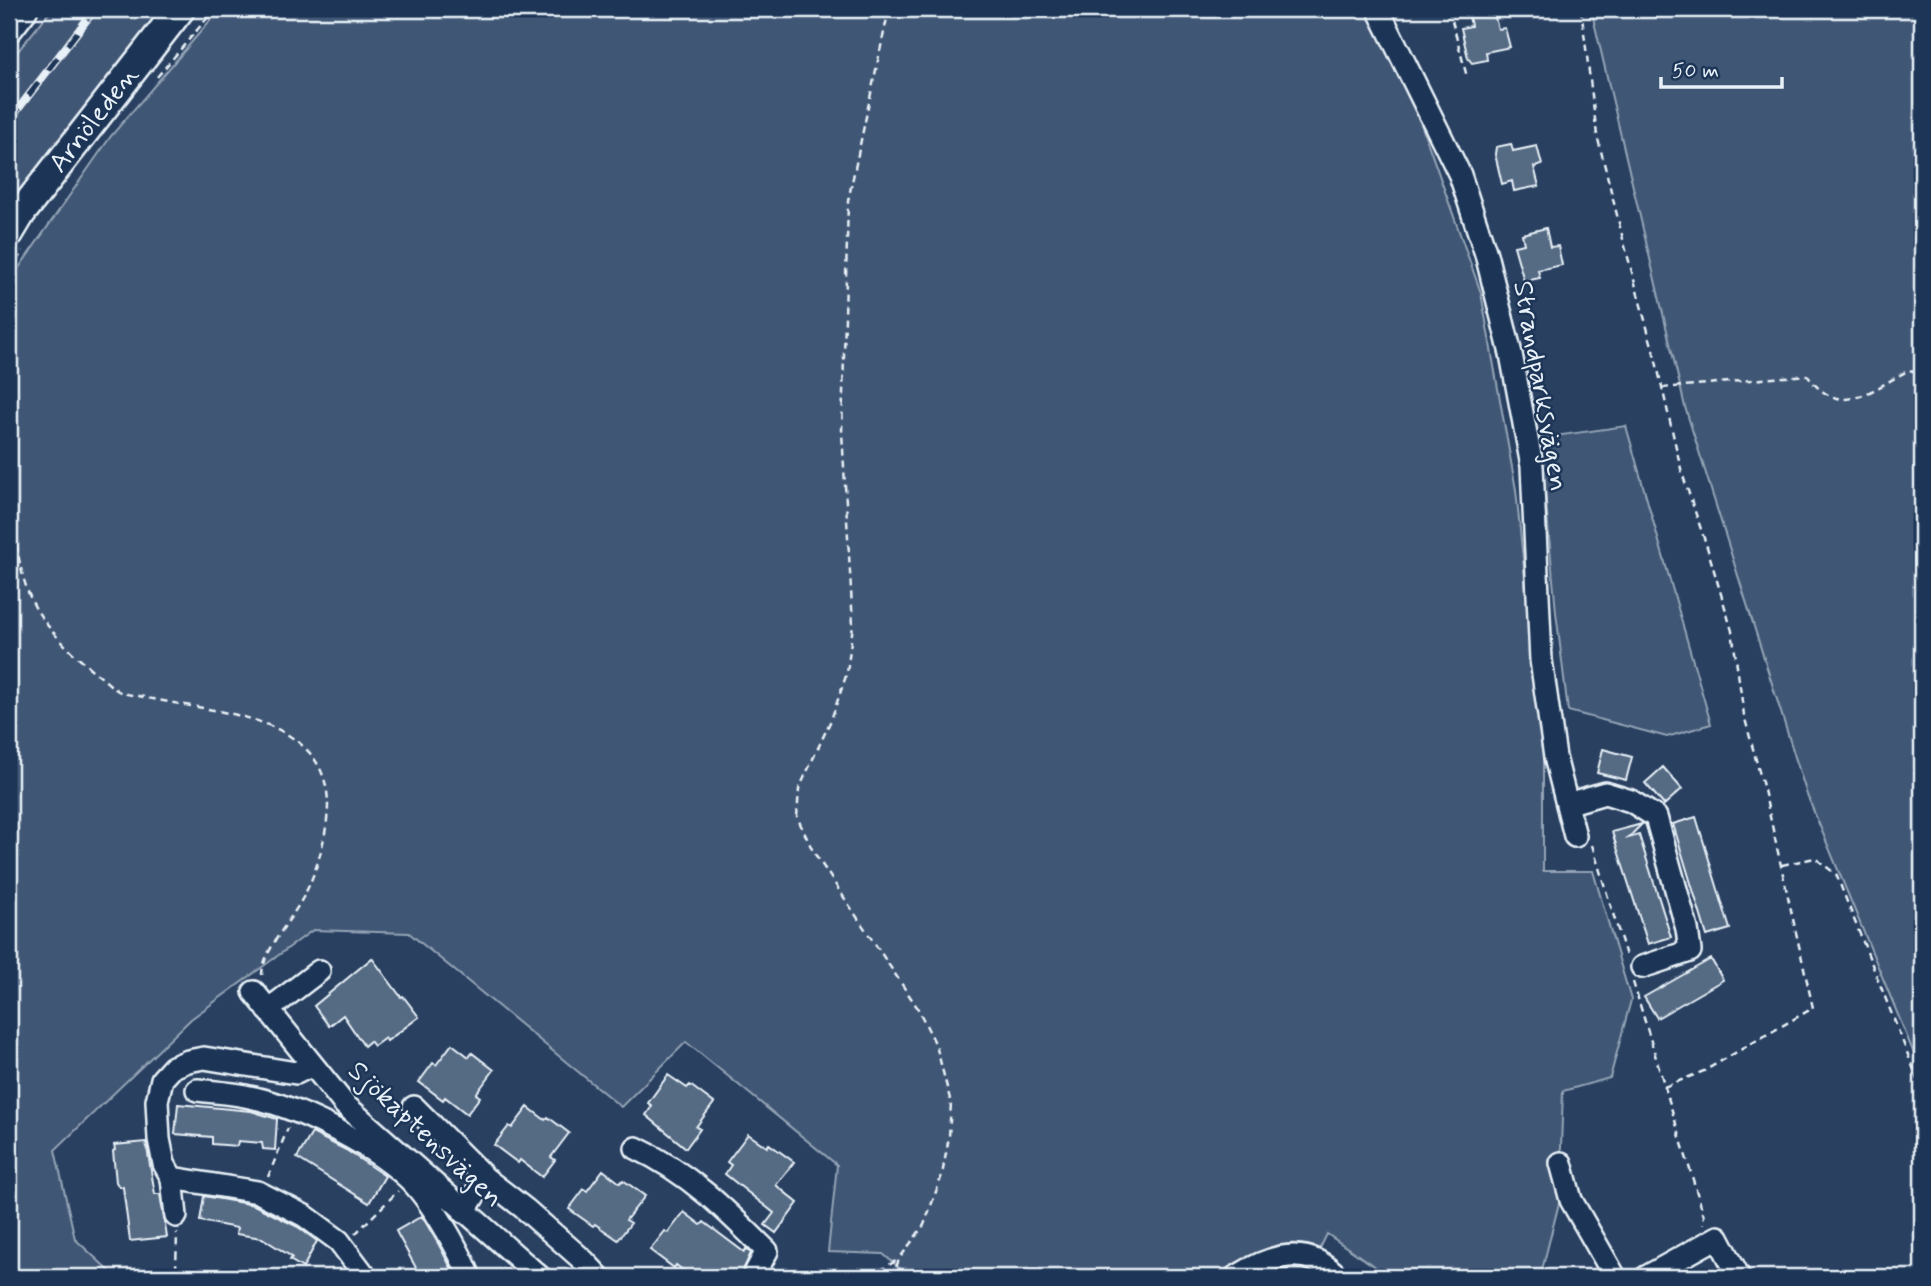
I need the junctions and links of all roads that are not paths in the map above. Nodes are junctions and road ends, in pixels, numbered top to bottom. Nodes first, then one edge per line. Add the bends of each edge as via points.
1 (23, 9) edge
2 (180, 9) edge
3 (1378, 9) edge
4 (9, 27) edge
5 (9, 233) edge
6 (1567, 804) junction
7 (1583, 840) road end
8 (1633, 967) road end
9 (319, 971) dead end
10 (254, 992) dead end
11 (274, 1006) junction
12 (312, 1065) junction
13 (197, 1090) dead end
14 (414, 1107) dead end
15 (636, 1148) dead end
16 (1561, 1163) dead end
17 (172, 1178) junction
18 (409, 1178) junction
19 (485, 1178) junction
20 (464, 1212) junction
21 (176, 1216) road end
22 (533, 1275) edge
23 (366, 1277) edge
24 (470, 1277) edge
25 (599, 1277) edge
26 (753, 1277) edge
27 (1236, 1277) edge
28 (1338, 1277) edge
29 (1615, 1277) edge
30 (1646, 1277) edge
31 (1739, 1277) edge

1 - 4 main road
2 - 5 main road, Arnöleden
3 - 6 street, Strandparksvägen via 1460,175 1511,354 1532,466 1541,660
6 - 7 street, Strandparksvägen
6 - 8 street via 1605,793 1632,801 1656,817 1690,951
9 - 11 street
10 - 11 street, Sjökaptensvägen
11 - 12 street, Sjökaptensvägen
12 - 17 street via 296,1073 204,1058 173,1067 162,1079 157,1101 159,1139
12 - 18 street, Sjökaptensvägen
13 - 18 street via 247,1096 299,1113 360,1143
14 - 19 street
15 - 26 street via 693,1182 767,1251
16 - 29 street via 1571,1200
17 - 21 street
17 - 23 street via 262,1194 305,1216 343,1246
18 - 20 street, Sjökaptensvägen
18 - 24 street via 437,1215
19 - 20 street
19 - 25 street
20 - 22 street, Sjökaptensvägen
27 - 28 street via 1275,1257 1304,1256
30 - 31 street via 1711,1241

